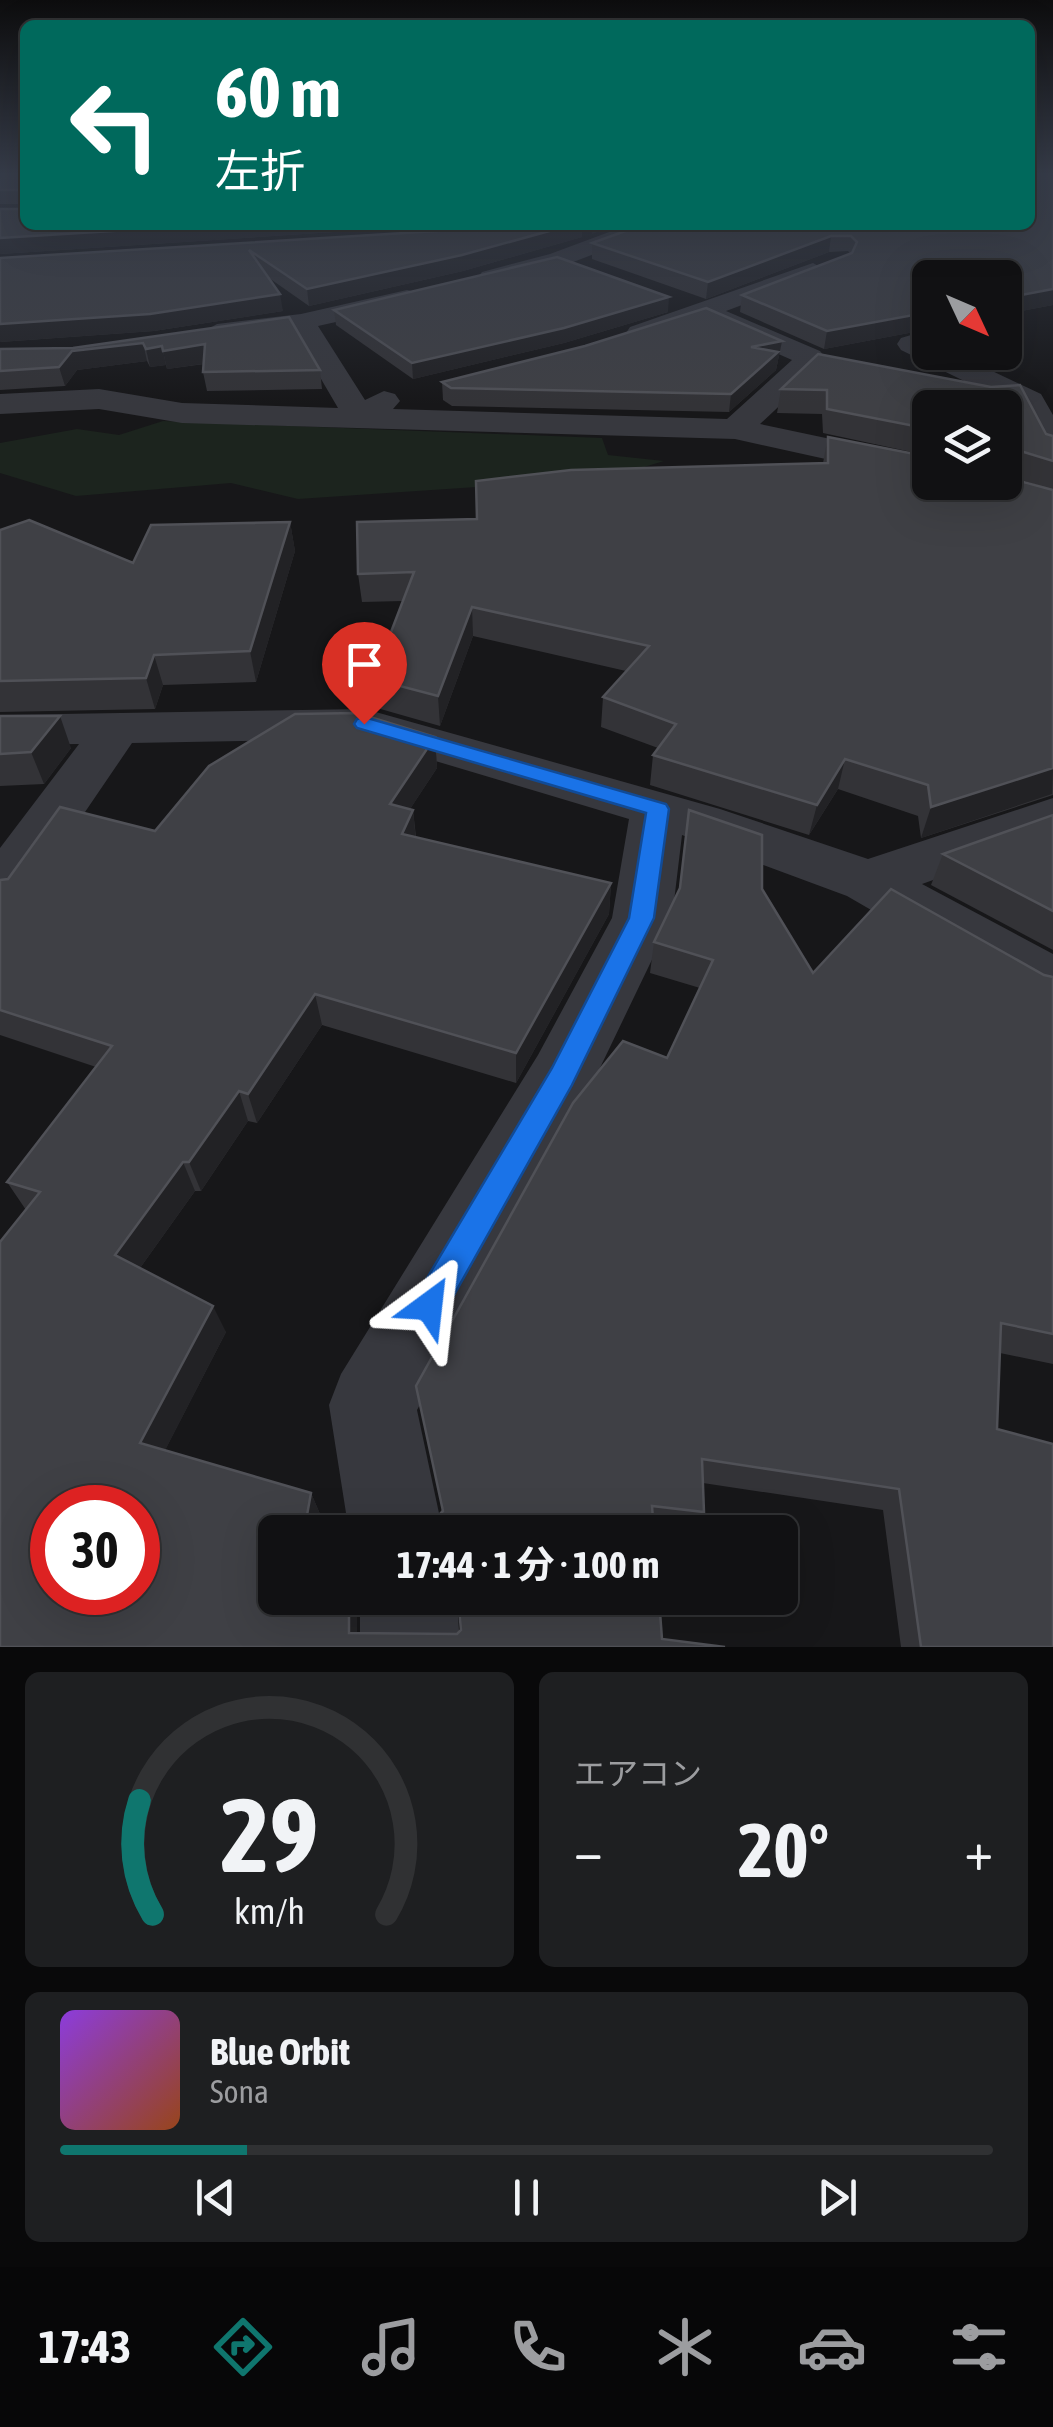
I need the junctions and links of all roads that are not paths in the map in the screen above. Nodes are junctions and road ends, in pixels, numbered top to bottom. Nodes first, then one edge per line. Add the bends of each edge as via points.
1 (582, 250) edge
2 (558, 259) junction
3 (839, 260) edge
4 (594, 272) edge
5 (469, 283) edge
6 (433, 293) edge
7 (660, 296) edge
8 (215, 298) edge
9 (706, 312) junction
10 (301, 322) junction
11 (229, 330) junction
12 (192, 336) edge
13 (610, 342) edge
14 (911, 344) dead end
15 (406, 394) dead end
16 (0, 404) edge
17 (361, 419) junction
18 (735, 429) junction
19 (1053, 450) edge
20 (912, 467) edge
21 (117, 728) junction
22 (0, 730) edge
23 (658, 809) junction
24 (1053, 817) edge
25 (868, 881) junction
26 (0, 890) edge
27 (1053, 984) edge
28 (393, 1515) edge
29 (409, 1615) edge
30 (410, 1647) edge

1 - 2 street
2 - 4 street
2 - 5 street
3 - 9 street
6 - 10 street
7 - 9 street
8 - 11 street
9 - 13 street
9 - 18 street via 810,357
10 - 11 street
10 - 17 street
11 - 12 street
14 - 19 street via 1030,401
15 - 17 street via 388,398
16 - 17 street via 92,384 182,413
17 - 18 street
18 - 20 street
21 - 22 street
21 - 23 street via 364,724
21 - 26 street
23 - 25 street
23 - 28 street via 642,918 562,1076 372,1405
24 - 25 street
25 - 27 street
29 - 30 street

